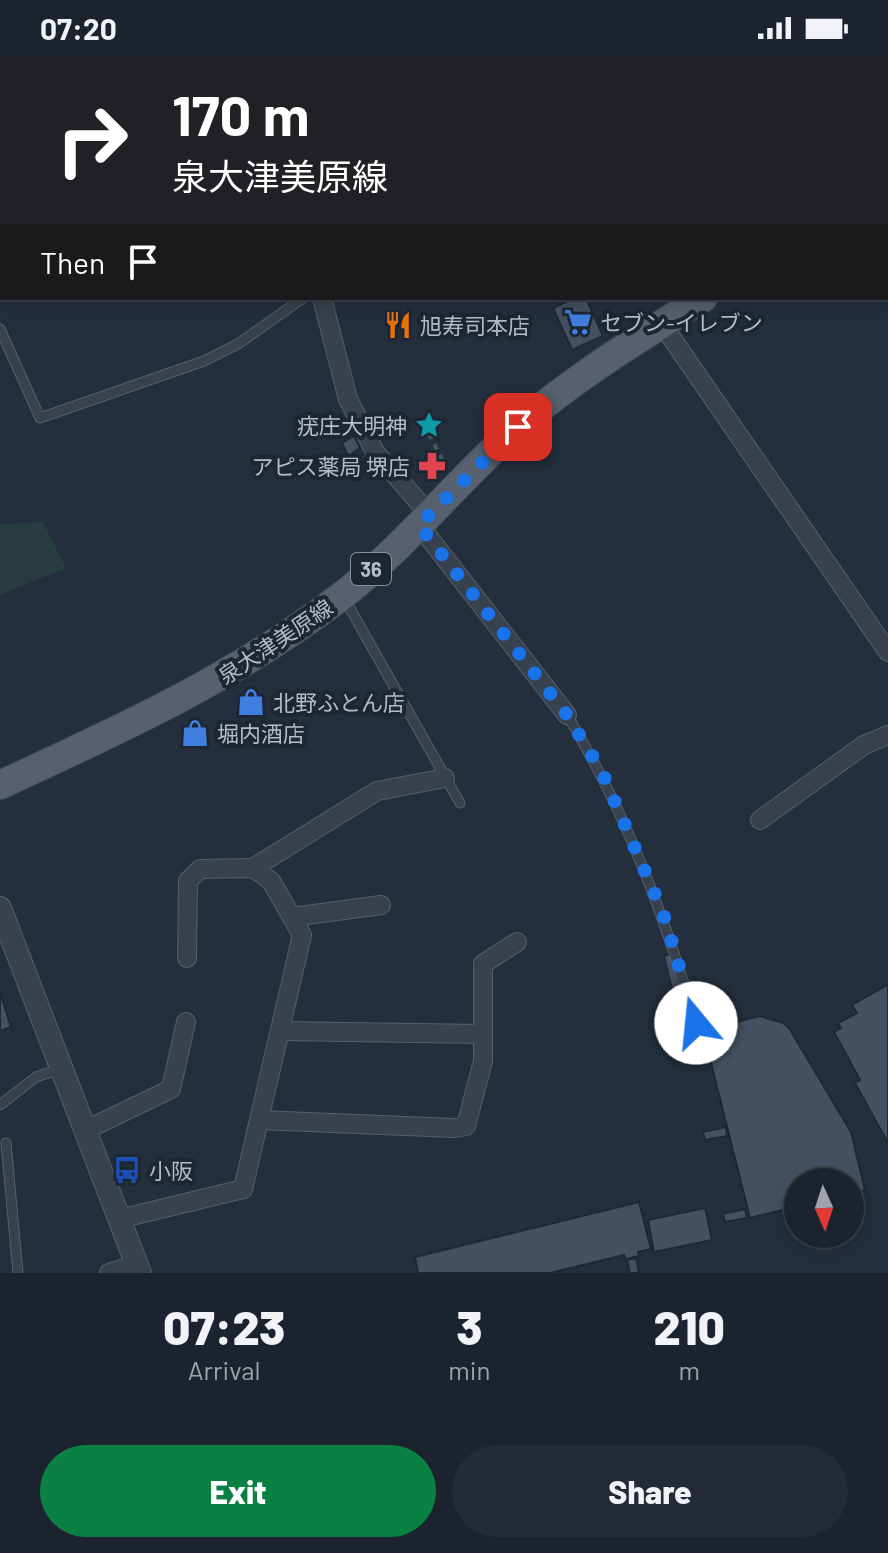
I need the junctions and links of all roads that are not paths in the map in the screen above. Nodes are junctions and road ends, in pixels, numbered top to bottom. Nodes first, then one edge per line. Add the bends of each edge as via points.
1 (300, 300) edge
2 (323, 300) edge
3 (700, 300) edge
4 (662, 324) junction
5 (0, 329) edge
6 (424, 520) junction
7 (342, 596) junction
8 (888, 652) edge
9 (567, 715) joint
10 (888, 735) edge
11 (445, 778) junction
12 (0, 785) edge
13 (460, 803) dead end
14 (760, 820) dead end
15 (253, 868) junction
16 (381, 905) dead end
17 (0, 908) edge
18 (292, 917) junction
19 (517, 942) dead end
20 (187, 958) dead end
21 (186, 1022) dead end
22 (696, 1023) dead end
23 (280, 1031) junction
24 (483, 1034) junction
25 (60, 1069) junction
26 (0, 1105) edge
27 (259, 1120) junction
28 (86, 1130) junction
29 (6, 1143) dead end
30 (119, 1219) junction
31 (138, 1268) edge
32 (18, 1273) edge
33 (109, 1273) edge

1 - 5 lane via 204,361 40,418
2 - 6 street via 348,399 375,452
3 - 4 main road, 泉大津美原線 / 36
4 - 6 main road, 泉大津美原線 / 36 via 582,374 518,427
4 - 8 street
6 - 7 main road, 泉大津美原線 / 36
6 - 9 street
7 - 11 lane
7 - 12 main road, 泉大津美原線 / 36 via 215,681
9 - 22 lane via 602,772 663,913
10 - 14 street via 864,745
11 - 13 lane
11 - 15 street via 377,791
15 - 18 street via 271,881
15 - 20 street via 200,869 188,881
16 - 18 street
17 - 25 street
18 - 23 street via 302,935
19 - 24 street via 483,964
21 - 28 street via 171,1089
23 - 24 street
23 - 27 street
24 - 27 street via 483,1061 466,1126
25 - 26 lane via 36,1077
25 - 28 street
27 - 30 street via 243,1189
28 - 30 street
29 - 32 lane
30 - 31 street
31 - 33 street

